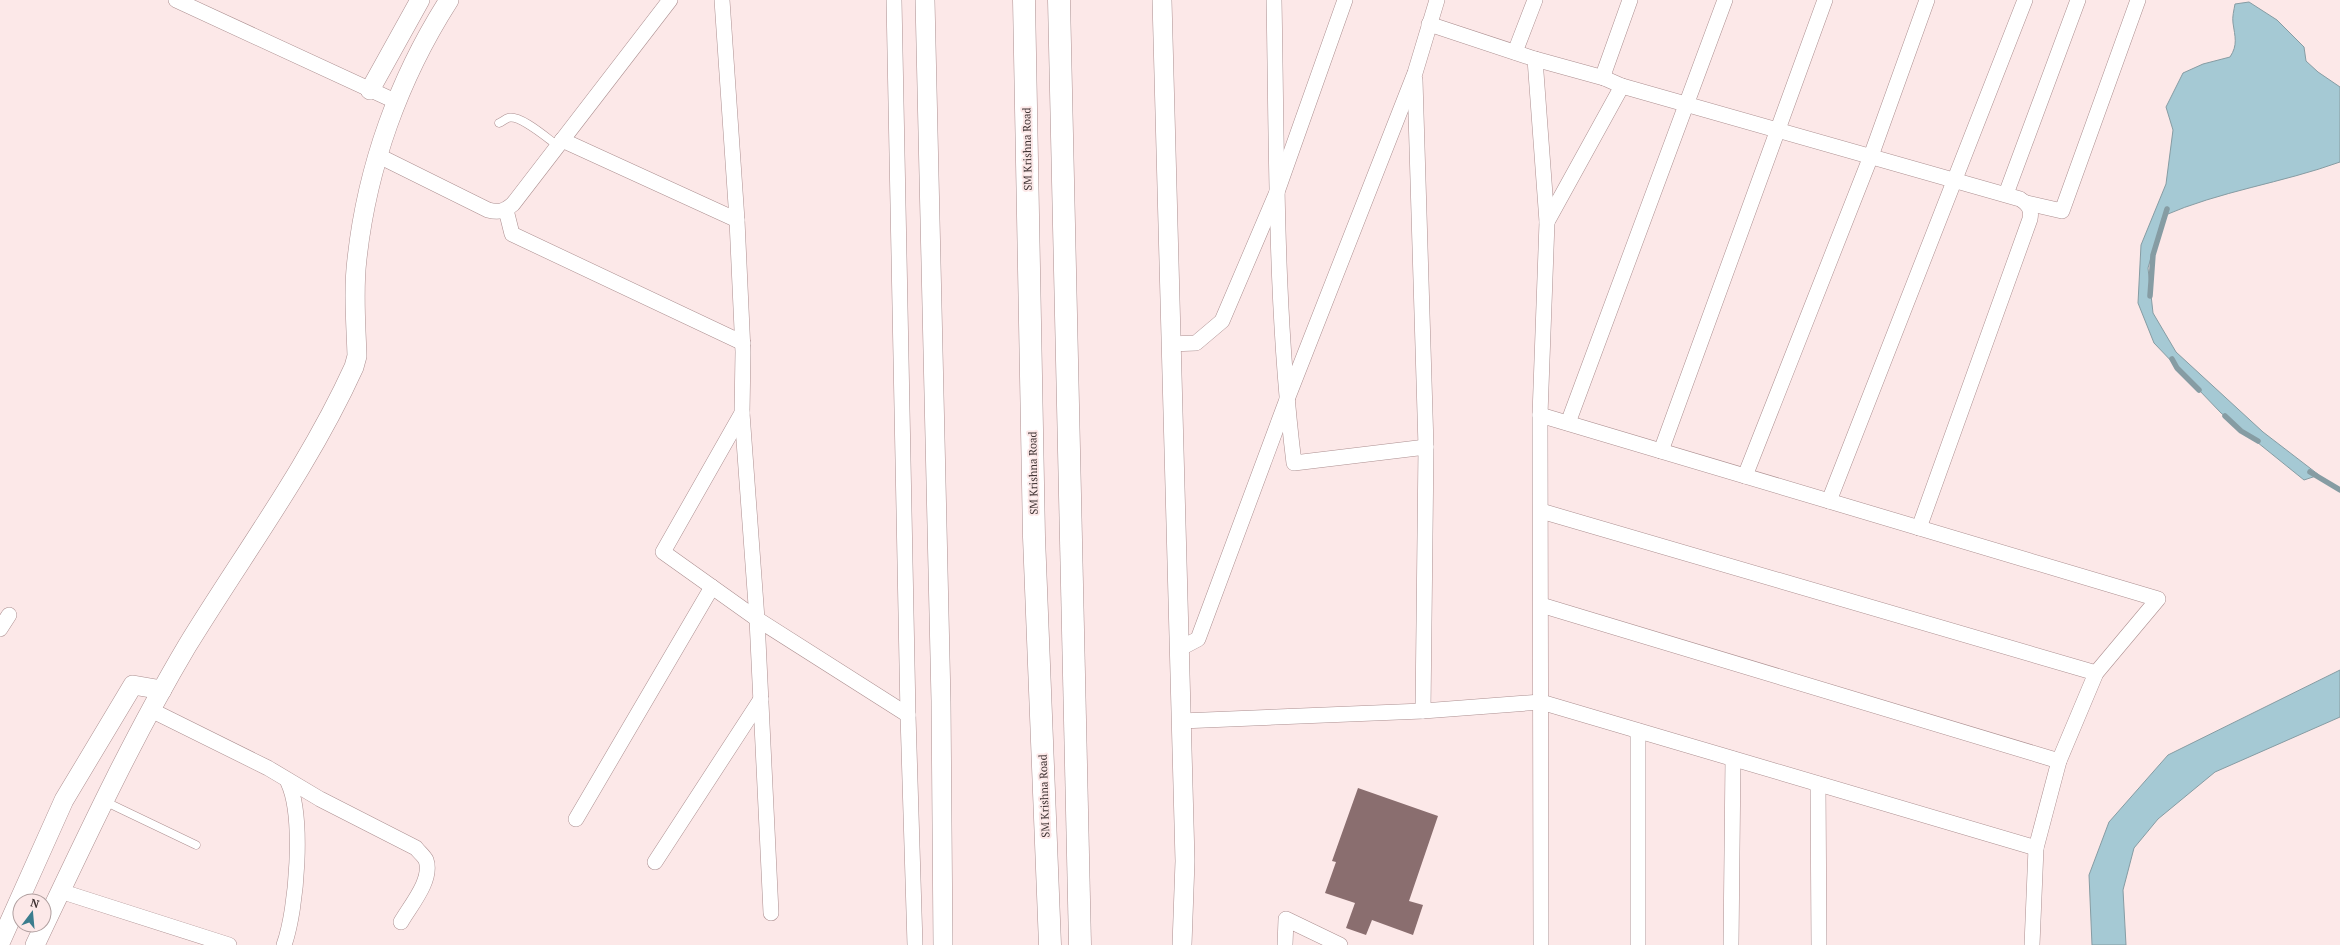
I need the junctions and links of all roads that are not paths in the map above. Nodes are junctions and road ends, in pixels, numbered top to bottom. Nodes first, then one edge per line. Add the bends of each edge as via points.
1 (176, 0) edge
2 (420, 0) edge
3 (449, 0) edge
4 (670, 0) edge
5 (722, 0) edge
6 (894, 0) edge
7 (925, 0) edge
8 (1024, 0) edge
9 (1059, 0) edge
10 (1162, 0) edge
11 (1274, 0) edge
12 (1345, 0) edge
13 (1437, 0) edge
14 (1535, 0) edge
15 (1630, 0) edge
16 (1725, 0) edge
17 (1826, 0) edge
18 (1927, 0) edge
19 (2025, 0) edge
20 (2078, 0) edge
21 (2138, 0) edge
22 (1429, 24) junction
23 (1515, 52) junction
24 (1535, 59) junction
25 (1415, 73) junction
26 (1604, 78) junction
27 (1622, 86) junction
28 (370, 90) junction
29 (397, 102) junction
30 (1686, 104) junction
31 (500, 123) dead end
32 (1778, 130) junction
33 (560, 143) junction
34 (377, 155) junction
35 (1871, 156) junction
36 (1954, 180) junction
37 (1277, 192) junction
38 (2006, 194) junction
39 (2027, 203) junction
40 (506, 210) junction
41 (738, 220) junction
42 (1547, 222) junction
43 (743, 343) junction
44 (1170, 344) junction
45 (1286, 402) junction
46 (742, 413) junction
47 (1540, 415) junction
48 (1568, 423) junction
49 (1426, 447) junction
50 (1661, 451) junction
51 (1745, 476) junction
52 (1829, 501) junction
53 (1540, 511) junction
54 (1918, 528) junction
55 (712, 587) junction
56 (1541, 605) junction
57 (8, 615) dead end
58 (758, 619) junction
59 (0, 629) edge
60 (1179, 649) junction
61 (2096, 673) junction
62 (162, 690) junction
63 (761, 699) junction
64 (1541, 702) junction
65 (151, 710) junction
66 (1423, 711) junction
67 (908, 715) junction
68 (1181, 721) junction
69 (1638, 730) junction
70 (1733, 759) junction
71 (2059, 761) junction
72 (288, 782) junction
73 (1818, 784) junction
74 (103, 800) junction
75 (576, 819) dead end
76 (196, 845) dead end
77 (2036, 848) junction
78 (655, 862) dead end
79 (60, 891) junction
80 (771, 913) dead end
81 (400, 922) dead end
82 (1080, 937) edge
83 (3, 939) edge
84 (1050, 939) edge
85 (35, 945) edge
86 (229, 945) edge
87 (284, 945) edge
88 (915, 945) edge
89 (944, 945) edge
90 (1182, 945) edge
91 (1285, 945) edge
92 (1340, 945) edge
93 (1541, 945) edge
94 (1638, 945) edge
95 (1731, 945) edge
96 (1819, 945) edge
97 (2032, 945) edge

1 - 28 street
2 - 28 street
3 - 29 street via 421,47
4 - 33 street
5 - 41 street
6 - 67 street
7 - 89 street
8 - 84 highway, SM Krishna Road via 1034,537
9 - 82 highway
10 - 44 street
11 - 37 street
12 - 37 street
13 - 22 street
14 - 23 street
15 - 26 street
16 - 30 street
17 - 32 street
18 - 35 street
19 - 36 street
20 - 38 street
21 - 39 street via 2062,211
22 - 23 street
22 - 25 street
23 - 24 street
24 - 26 street
24 - 42 street
25 - 45 street
25 - 49 street
26 - 27 street
27 - 30 street
27 - 42 street
28 - 29 street
29 - 34 street
30 - 32 street
30 - 48 street
31 - 33 lane via 513,118
32 - 35 street
32 - 50 street
33 - 40 street
33 - 41 street
34 - 40 street via 488,210
34 - 62 street via 356,260 354,367 293,482
35 - 36 street
35 - 51 street
36 - 38 street
36 - 52 street
37 - 44 street via 1222,321 1196,343
37 - 45 street
38 - 39 street
39 - 54 street via 2031,212 2030,219
40 - 43 street via 512,234
41 - 43 street
42 - 47 street
43 - 46 street
44 - 60 street
45 - 49 street via 1294,463
45 - 60 street via 1198,639
46 - 55 street via 663,552
46 - 58 street
47 - 48 street
47 - 53 street
48 - 50 street
49 - 66 street
50 - 51 street
51 - 52 street
52 - 54 street
53 - 56 street
53 - 61 street
54 - 61 street via 2158,599
55 - 58 street
55 - 75 street
56 - 64 street
56 - 71 street
57 - 59 street
58 - 63 street
58 - 67 street
60 - 68 street
61 - 71 street
62 - 65 street
62 - 83 street via 133,685 64,800
63 - 78 street
63 - 80 street
64 - 66 street
64 - 69 street
64 - 93 street
65 - 72 street via 268,768
65 - 74 street
66 - 68 street
67 - 88 street
68 - 90 street via 1185,860
69 - 70 street
69 - 94 street
70 - 73 street
70 - 95 street
71 - 77 street
72 - 81 street via 416,848 426,859 426,879
72 - 87 street via 296,805 296,843 292,913
73 - 77 street
73 - 96 street
74 - 76 lane
74 - 79 street
77 - 97 street
79 - 85 street
79 - 86 street
91 - 92 street via 1286,919

